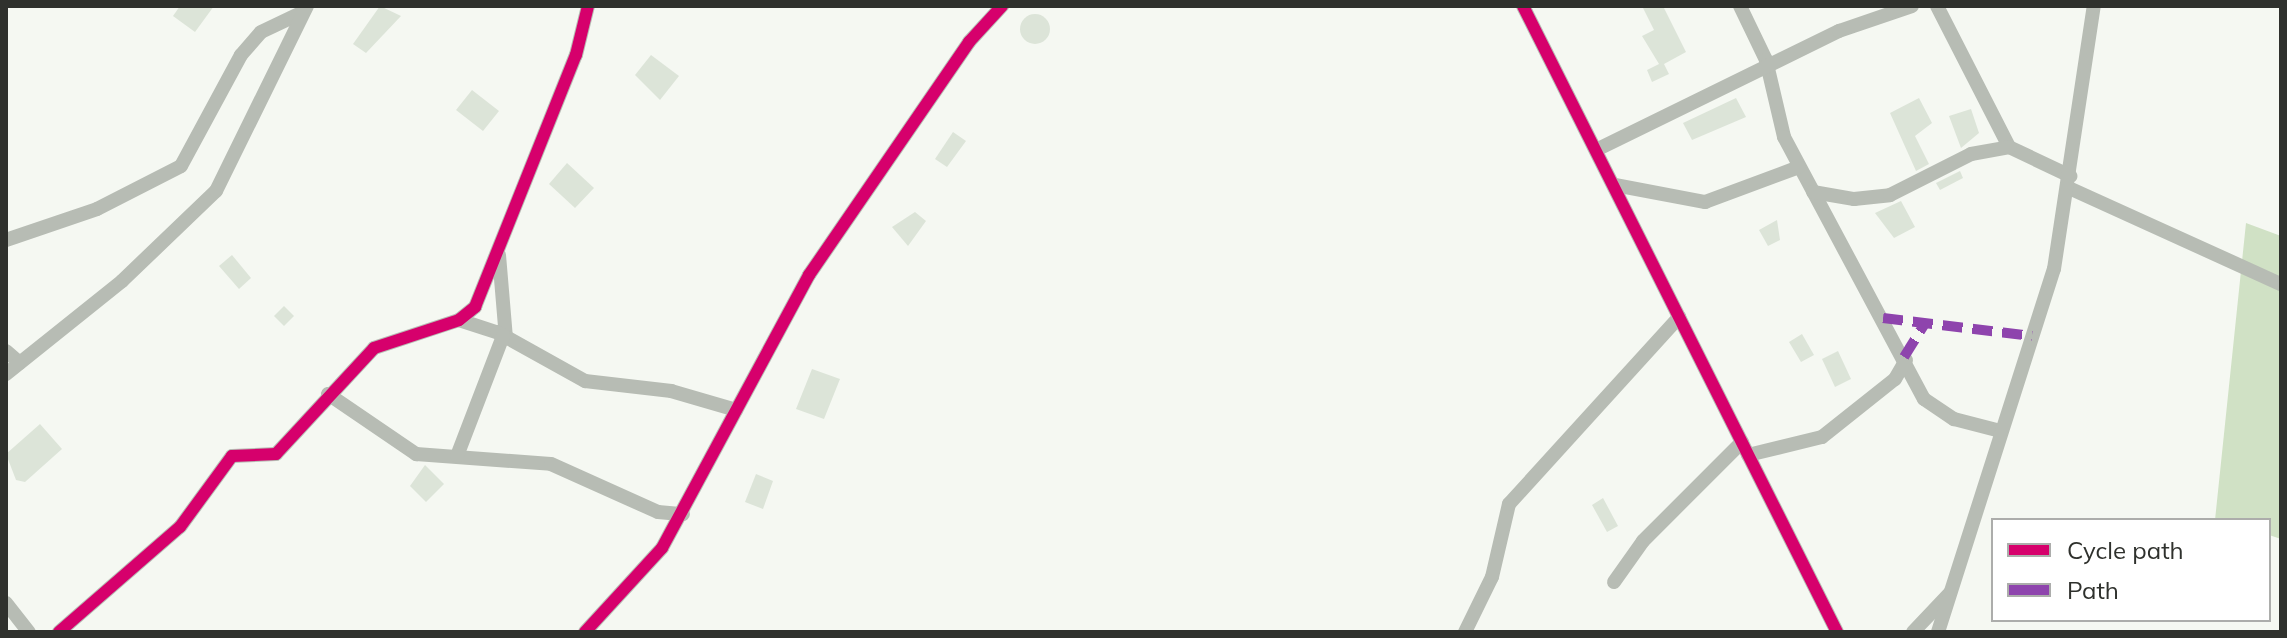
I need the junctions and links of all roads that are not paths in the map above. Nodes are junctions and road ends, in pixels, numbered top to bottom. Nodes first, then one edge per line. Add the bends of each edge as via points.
1 (588, 6) edge
2 (1002, 6) edge
3 (1523, 6) edge
4 (1740, 6) edge
5 (1912, 6) edge
6 (1937, 6) edge
7 (2094, 6) edge
8 (304, 9) edge
9 (1767, 66) junction
10 (2009, 147) junction
11 (1596, 150) junction
12 (1799, 167) junction
13 (2070, 182) junction
14 (1615, 185) junction
15 (1813, 192) junction
16 (6, 240) edge
17 (499, 255) junction
18 (2281, 284) edge
19 (1679, 317) junction
20 (459, 320) junction
21 (504, 337) junction
22 (6, 351) edge
23 (1906, 360) junction
24 (20, 363) junction
25 (6, 374) edge
26 (328, 394) junction
27 (736, 410) junction
28 (2000, 431) junction
29 (1745, 448) junction
30 (457, 456) junction
31 (683, 514) junction
32 (1614, 582) dead end
33 (1953, 590) junction
34 (6, 603) edge
35 (29, 632) edge
36 (59, 632) edge
37 (585, 632) edge
38 (1465, 632) edge
39 (1837, 632) edge
40 (1913, 632) edge
41 (1938, 632) edge

1 - 17 street
2 - 27 street via 969,42 809,275
3 - 11 street
4 - 9 street
5 - 9 street
6 - 10 street
7 - 13 street
8 - 16 street via 261,32 241,55 181,166 97,209
8 - 24 street via 216,191 122,281
9 - 11 street
9 - 12 street via 1776,118
10 - 13 street
10 - 15 street via 1971,154 1890,195 1854,199
11 - 14 street
12 - 14 street via 1705,202
12 - 15 street
13 - 18 street
13 - 28 street via 2054,269
14 - 19 street
15 - 23 street
17 - 20 street via 475,307
17 - 21 street
19 - 29 street
19 - 38 street via 1509,504 1492,577
20 - 21 street
20 - 26 street via 374,348
21 - 27 street via 585,381 671,391
21 - 30 street
22 - 24 street
23 - 28 street via 1939,411
23 - 29 street via 1895,379 1822,437
24 - 25 street
26 - 30 street via 387,441 416,454
26 - 36 street via 276,454 232,456 180,527
27 - 31 street
28 - 33 street
29 - 32 street via 1643,541
29 - 39 street
30 - 31 street via 551,464 658,512
31 - 37 street via 662,548
33 - 40 street
33 - 41 street
34 - 35 street

